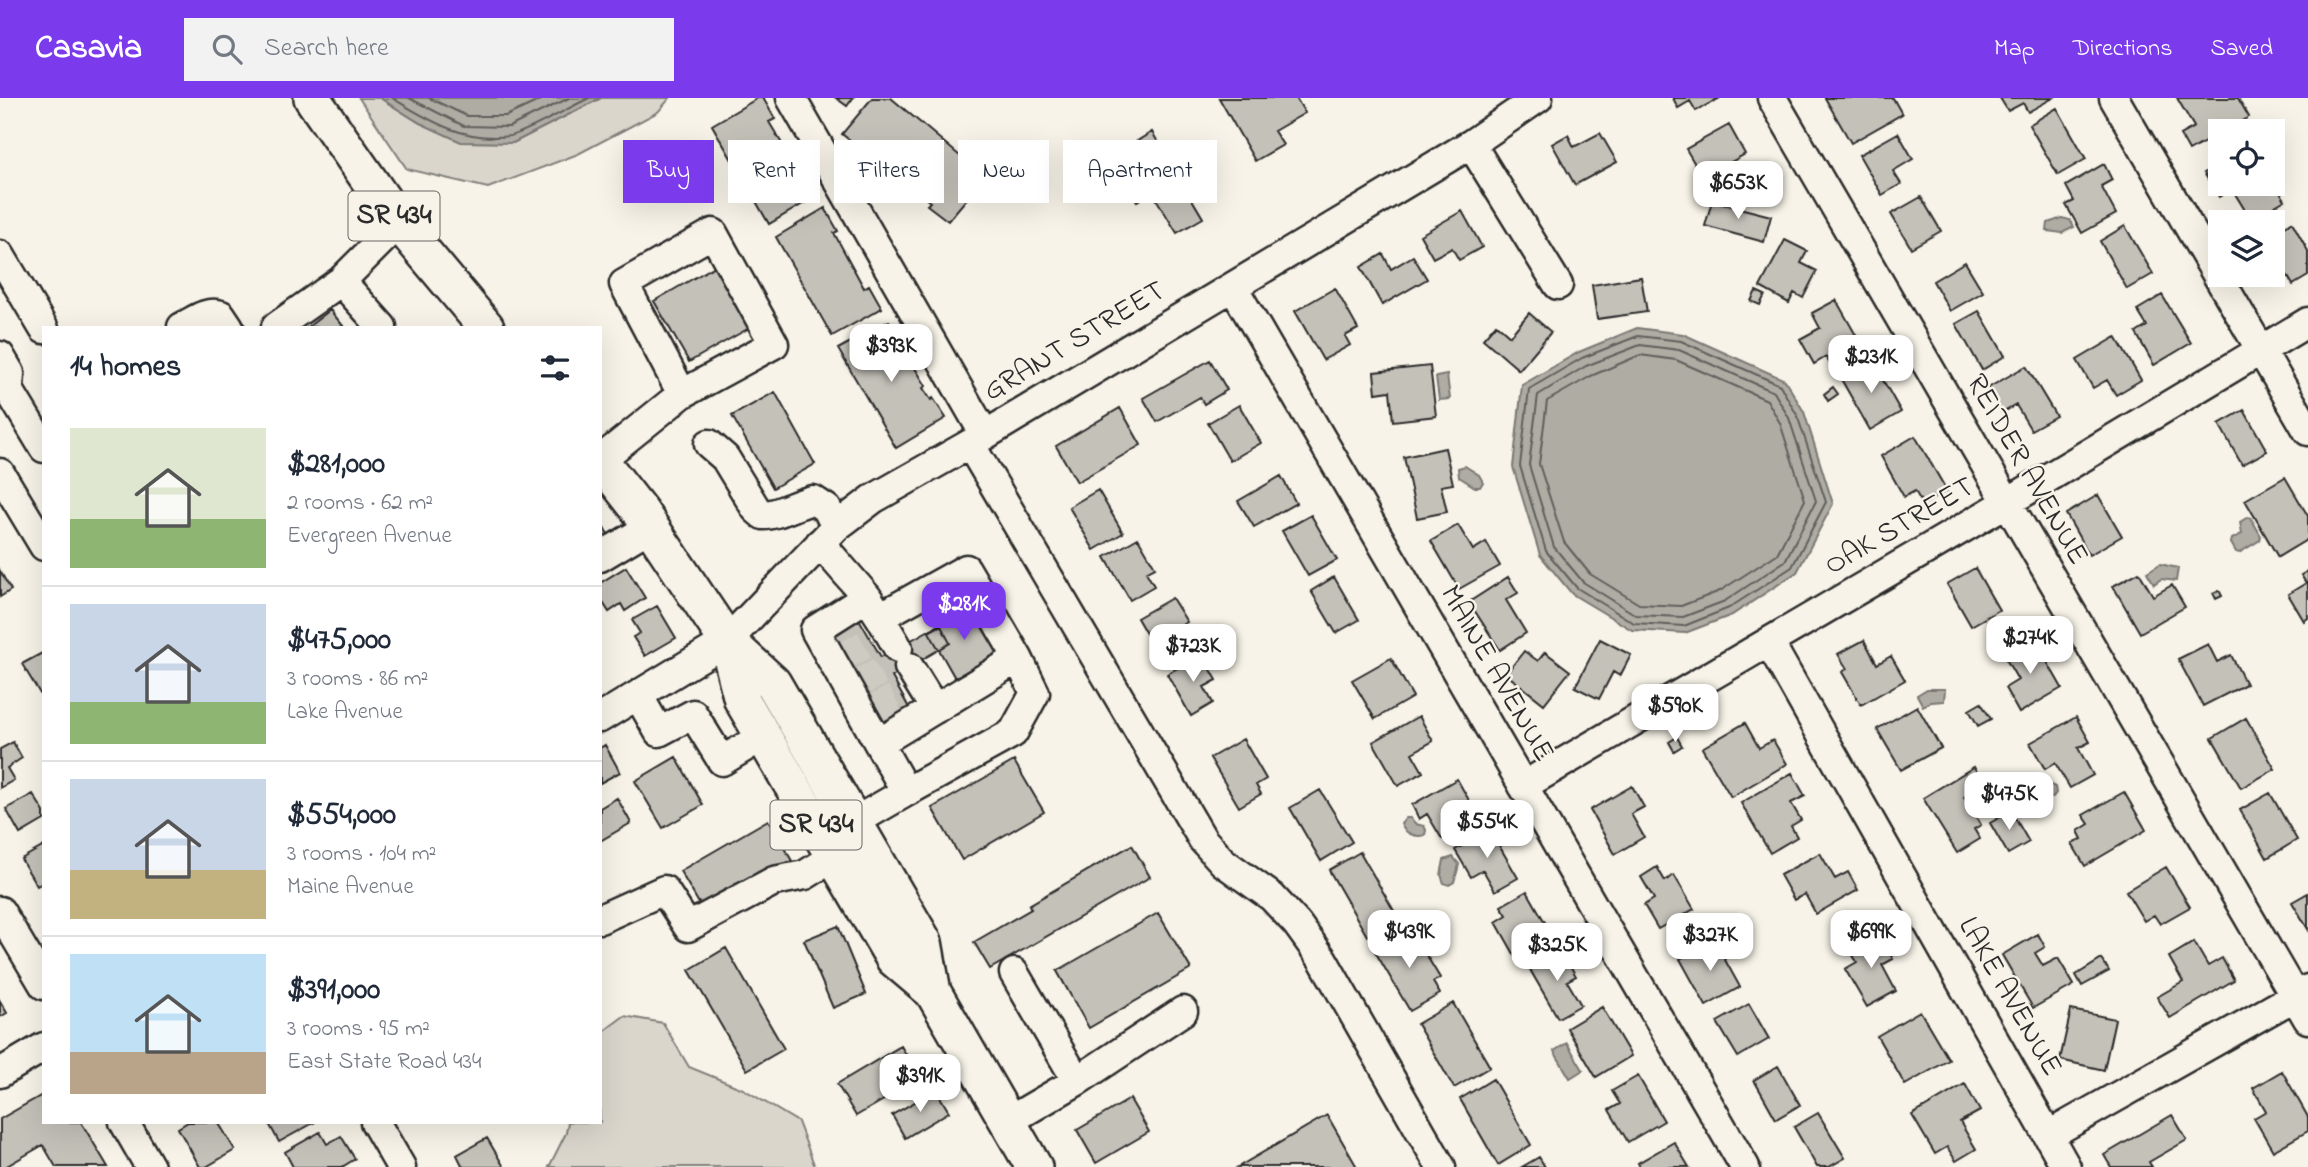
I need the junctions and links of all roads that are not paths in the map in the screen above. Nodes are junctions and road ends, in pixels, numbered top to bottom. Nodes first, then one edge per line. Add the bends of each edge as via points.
1 (312, 98) edge
2 (791, 98) edge
3 (1538, 98) edge
4 (1772, 98) edge
5 (2114, 98) edge
6 (1471, 144) junction
7 (399, 223) junction
8 (0, 255) edge
9 (341, 281) junction
10 (1558, 285) dead end
11 (1233, 286) junction
12 (2308, 322) edge
13 (42, 326) edge
14 (184, 326) edge
15 (228, 326) edge
16 (277, 326) edge
17 (381, 326) edge
18 (485, 326) edge
19 (2261, 351) junction
20 (0, 356) edge
21 (682, 394) junction
22 (19, 399) edge
23 (2308, 431) edge
24 (978, 440) junction
25 (42, 444) edge
26 (709, 444) dead end
27 (602, 458) edge
28 (602, 463) edge
29 (0, 472) edge
30 (2006, 503) junction
31 (650, 527) junction
32 (828, 535) junction
33 (42, 543) edge
34 (602, 556) edge
35 (727, 641) junction
36 (1769, 642) junction
37 (892, 648) junction
38 (1018, 658) junction
39 (638, 695) junction
40 (935, 709) junction
41 (602, 717) edge
42 (763, 736) junction
43 (879, 743) junction
44 (1523, 786) junction
45 (906, 792) junction
46 (854, 822) junction
47 (834, 858) junction
48 (0, 911) edge
49 (602, 918) edge
50 (1014, 973) dead end
51 (42, 982) edge
52 (933, 992) junction
53 (2304, 1002) edge
54 (1182, 1011) dead end
55 (42, 1048) edge
56 (0, 1073) edge
57 (1077, 1082) junction
58 (1007, 1122) junction
59 (125, 1124) edge
60 (376, 1124) edge
61 (2049, 1135) junction
62 (150, 1167) edge
63 (401, 1167) edge
64 (1034, 1167) edge
65 (1441, 1167) edge
66 (1745, 1167) edge
67 (2066, 1167) edge

1 - 7 main road, SR 434
2 - 24 street
3 - 6 street, GRANT STREET
4 - 30 street, REIDER AVENUE
5 - 19 street
6 - 10 street
6 - 11 street, GRANT STREET
7 - 9 street
7 - 18 main road, SR 434
8 - 13 street
9 - 16 street
9 - 17 street
11 - 24 street, GRANT STREET
11 - 44 street, MAINE AVENUE
12 - 19 street, OAK STREET
14 - 15 street via 215,313
19 - 23 street
19 - 30 street, OAK STREET
20 - 22 street
21 - 21 street via 774,344 713,233 624,284
21 - 27 street
22 - 25 street
24 - 32 street, GRANT STREET via 873,499
24 - 65 street via 1203,840 1297,924 1323,960
26 - 32 street via 725,458 763,515 813,500 827,509
28 - 31 main road, SR 434
29 - 33 street
30 - 36 street, OAK STREET
30 - 53 street, REIDER AVENUE
31 - 34 street
31 - 35 main road, SR 434
32 - 35 street, GRANT STREET
32 - 37 street
35 - 39 street, GRANT STREET
35 - 42 main road, SR 434 via 742,700
35 - 46 main road, SR 434 via 773,683
36 - 44 street, OAK STREET
36 - 61 street, LAKE AVENUE
37 - 38 street via 966,569
37 - 40 street
37 - 43 street via 815,630 836,659
38 - 40 street
38 - 45 street via 1035,693 1013,733
39 - 41 street, GRANT STREET
39 - 42 street via 659,732 693,714 722,761
40 - 43 street
42 - 47 main road, SR 434
43 - 45 street
44 - 66 street, MAINE AVENUE
45 - 46 street
46 - 52 main road, SR 434 via 924,942
47 - 49 street via 804,875 774,881 688,928 664,890
47 - 52 main road, SR 434 via 894,959
48 - 51 street
50 - 57 street
52 - 58 main road, SR 434
53 - 61 street
54 - 57 street
55 - 56 street
57 - 58 street
58 - 64 main road, SR 434
59 - 62 street
60 - 63 street
61 - 67 street, LAKE AVENUE

